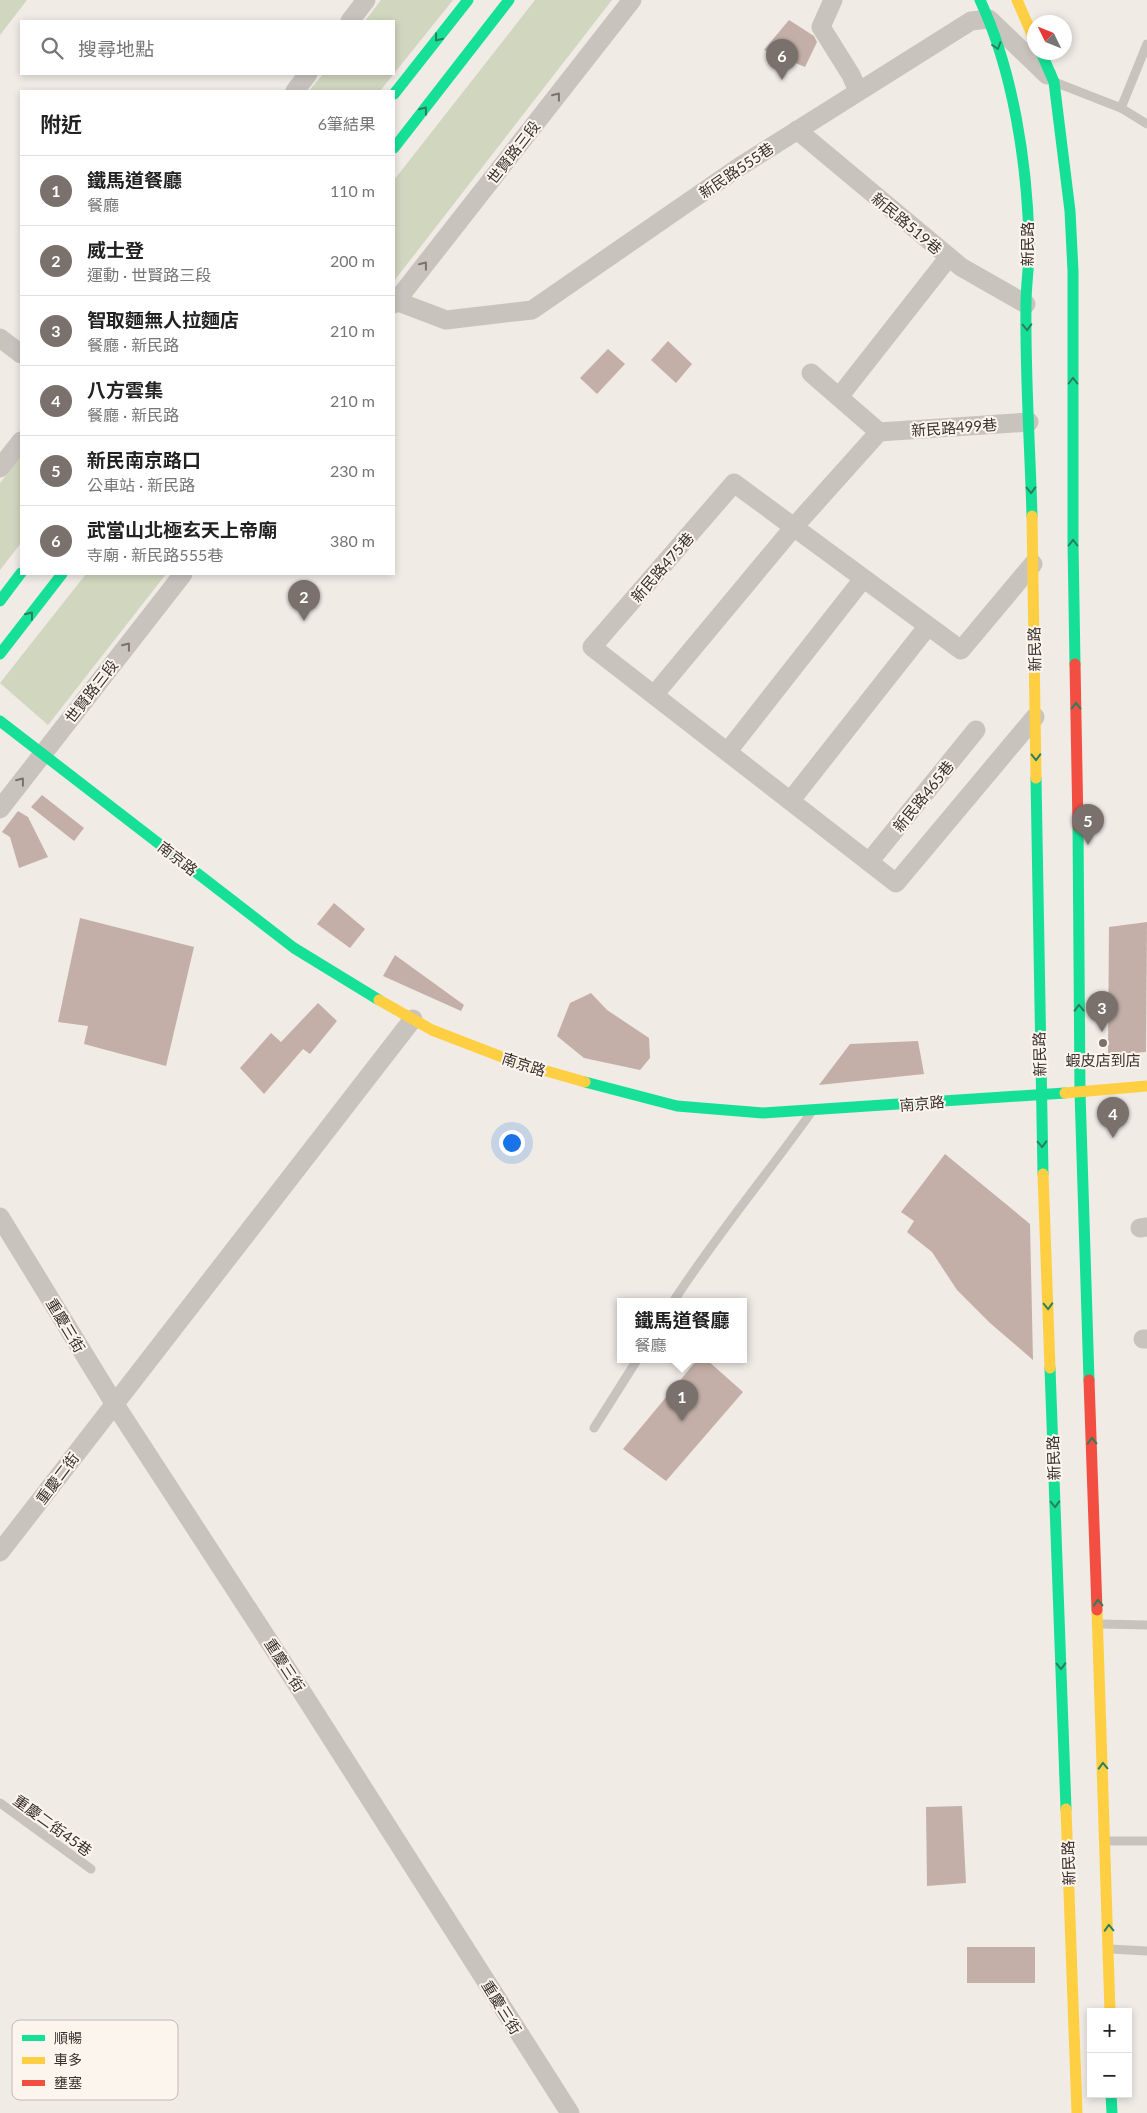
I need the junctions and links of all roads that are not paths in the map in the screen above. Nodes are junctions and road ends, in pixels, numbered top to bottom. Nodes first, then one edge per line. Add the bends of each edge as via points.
1 (366, 0) edge
2 (468, 0) edge
3 (509, 0) edge
4 (632, 0) edge
5 (833, 0) edge
6 (980, 0) edge
7 (1016, 0) edge
8 (351, 20) edge
9 (989, 20) junction
10 (1027, 24) edge
11 (1147, 44) edge
12 (1044, 60) edge
13 (307, 75) edge
14 (1054, 82) junction
15 (296, 90) edge
16 (858, 91) junction
17 (395, 93) edge
18 (1121, 108) junction
19 (1147, 124) edge
20 (797, 130) junction
21 (395, 147) edge
22 (949, 257) junction
23 (395, 302) edge
24 (1026, 304) junction
25 (0, 338) edge
26 (20, 353) edge
27 (811, 373) dead end
28 (838, 397) junction
29 (1029, 422) junction
30 (878, 432) junction
31 (20, 442) edge
32 (0, 468) edge
33 (793, 528) junction
34 (1033, 564) junction
35 (20, 574) edge
36 (61, 575) edge
37 (182, 575) edge
38 (864, 579) junction
39 (0, 601) edge
40 (928, 626) junction
41 (0, 654) edge
42 (654, 695) junction
43 (1035, 717) junction
44 (0, 720) edge
45 (976, 730) dead end
46 (728, 751) junction
47 (43, 754) junction
48 (791, 800) junction
49 (0, 809) edge
50 (870, 862) junction
51 (413, 1019) junction
52 (1147, 1086) edge
53 (1080, 1092) junction
54 (1040, 1095) junction
55 (814, 1109) junction
56 (0, 1217) edge
57 (676, 1298) edge
58 (635, 1363) edge
59 (114, 1403) junction
60 (594, 1428) dead end
61 (0, 1552) edge
62 (1098, 1624) junction
63 (1147, 1625) edge
64 (0, 1803) edge
65 (1105, 1841) junction
66 (1147, 1841) edge
67 (91, 1869) dead end
68 (1110, 1949) junction
69 (1147, 1952) edge
70 (1110, 2008) edge
71 (1112, 2098) edge
72 (570, 2113) edge
73 (1077, 2113) edge
74 (1112, 2113) edge

1 - 8 street
2 -> 17 street
21 -> 3 street
23 -> 4 street, 世賢路三段
5 - 16 street via 821,27
6 - 9 street, 新民路
7 - 10 street
9 - 14 street
9 - 16 street, 新民路555巷 via 970,21
9 -> 24 street, 新民路 via 1006,75 1025,182 1029,241
11 - 18 lane
12 - 14 street
13 - 15 street
14 - 18 lane
53 -> 14 street via 1073,271 1070,212
16 - 20 street, 新民路555巷
18 - 19 lane
20 - 22 street, 新民路519巷
20 - 23 street, 新民路555巷 via 532,310 446,320
22 - 24 street, 新民路519巷 via 961,268
22 - 28 street
24 -> 29 street, 新民路
25 - 26 street
27 - 28 street
28 - 30 street
29 - 30 street, 新民路499巷
29 -> 34 street, 新民路
30 - 33 street
31 - 32 street
33 - 38 street, 新民路475巷
33 - 42 street
33 - 42 street, 新民路475巷 via 734,483 592,647
34 - 40 street, 新民路475巷 via 961,650
34 - 43 street, 新民路
35 - 39 street
41 -> 36 street
47 -> 37 street, 世賢路三段
38 - 40 street, 新民路475巷
38 - 46 street
40 - 48 street
42 - 46 street, 新民路475巷
43 - 50 street, 新民路475巷 via 896,884
43 -> 54 street, 新民路
44 - 47 street, 南京路
45 - 50 street, 新民路465巷
46 - 48 street, 新民路475巷
49 -> 47 street, 世賢路三段
47 - 51 street, 南京路 via 294,948
48 - 50 street, 新民路475巷
51 - 55 street, 南京路 via 432,1030 515,1062 678,1106 763,1113
51 - 59 street, 重慶二街
52 - 53 street, 南京路
53 - 54 street, 南京路
62 -> 53 street
54 - 55 street, 南京路
54 -> 73 street, 新民路
55 - 57 lane
56 - 59 street, 重慶三街
58 - 60 lane
59 - 61 street, 重慶二街
59 - 72 street, 重慶三街
62 - 63 lane
65 -> 62 street
64 - 67 lane, 重慶二街45巷
65 - 66 lane
68 -> 65 street
68 - 69 lane
68 - 70 street
71 - 74 street

